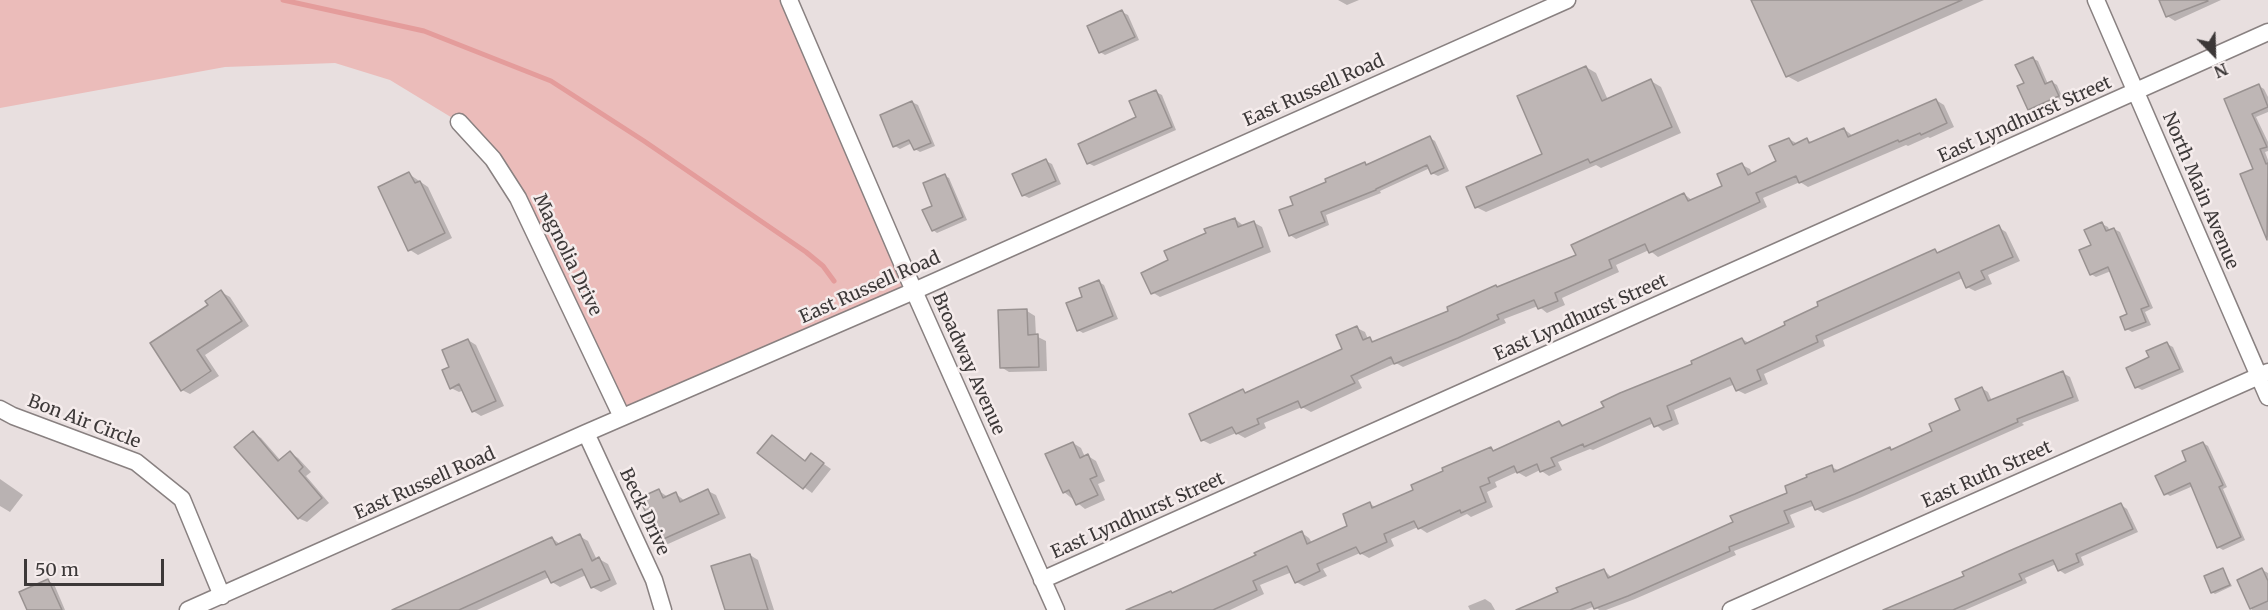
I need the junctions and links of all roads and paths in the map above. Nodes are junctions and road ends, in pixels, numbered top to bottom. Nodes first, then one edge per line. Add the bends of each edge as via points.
1 (789, 0) edge
2 (1567, 0) edge
3 (2096, 0) edge
4 (2268, 32) edge
5 (2136, 92) junction
6 (459, 122) dead end
7 (914, 291) junction
8 (2264, 374) edge
9 (2268, 397) edge
10 (0, 409) edge
11 (622, 417) junction
12 (586, 433) junction
13 (1042, 580) junction
14 (222, 596) junction
15 (188, 610) edge
16 (663, 610) edge
17 (1056, 610) edge
18 (1731, 610) edge

1 - 7 street, Broadway Avenue
2 - 7 street, East Russell Road
3 - 5 street, North Main Avenue
4 - 5 street, East Lyndhurst Street
5 - 8 street, North Main Avenue
5 - 13 street, East Lyndhurst Street
6 - 11 street, Magnolia Drive via 493,159 518,198
7 - 11 street, East Russell Road
7 - 13 street, Broadway Avenue
8 - 9 street, North Main Avenue
8 - 18 street, East Ruth Street
10 - 14 street, Bon Air Circle via 136,462 182,499
11 - 12 street, East Russell Road
12 - 14 street, East Russell Road
12 - 16 street, Beck Drive via 654,580
13 - 17 street, Broadway Avenue
14 - 15 street, East Russell Road

